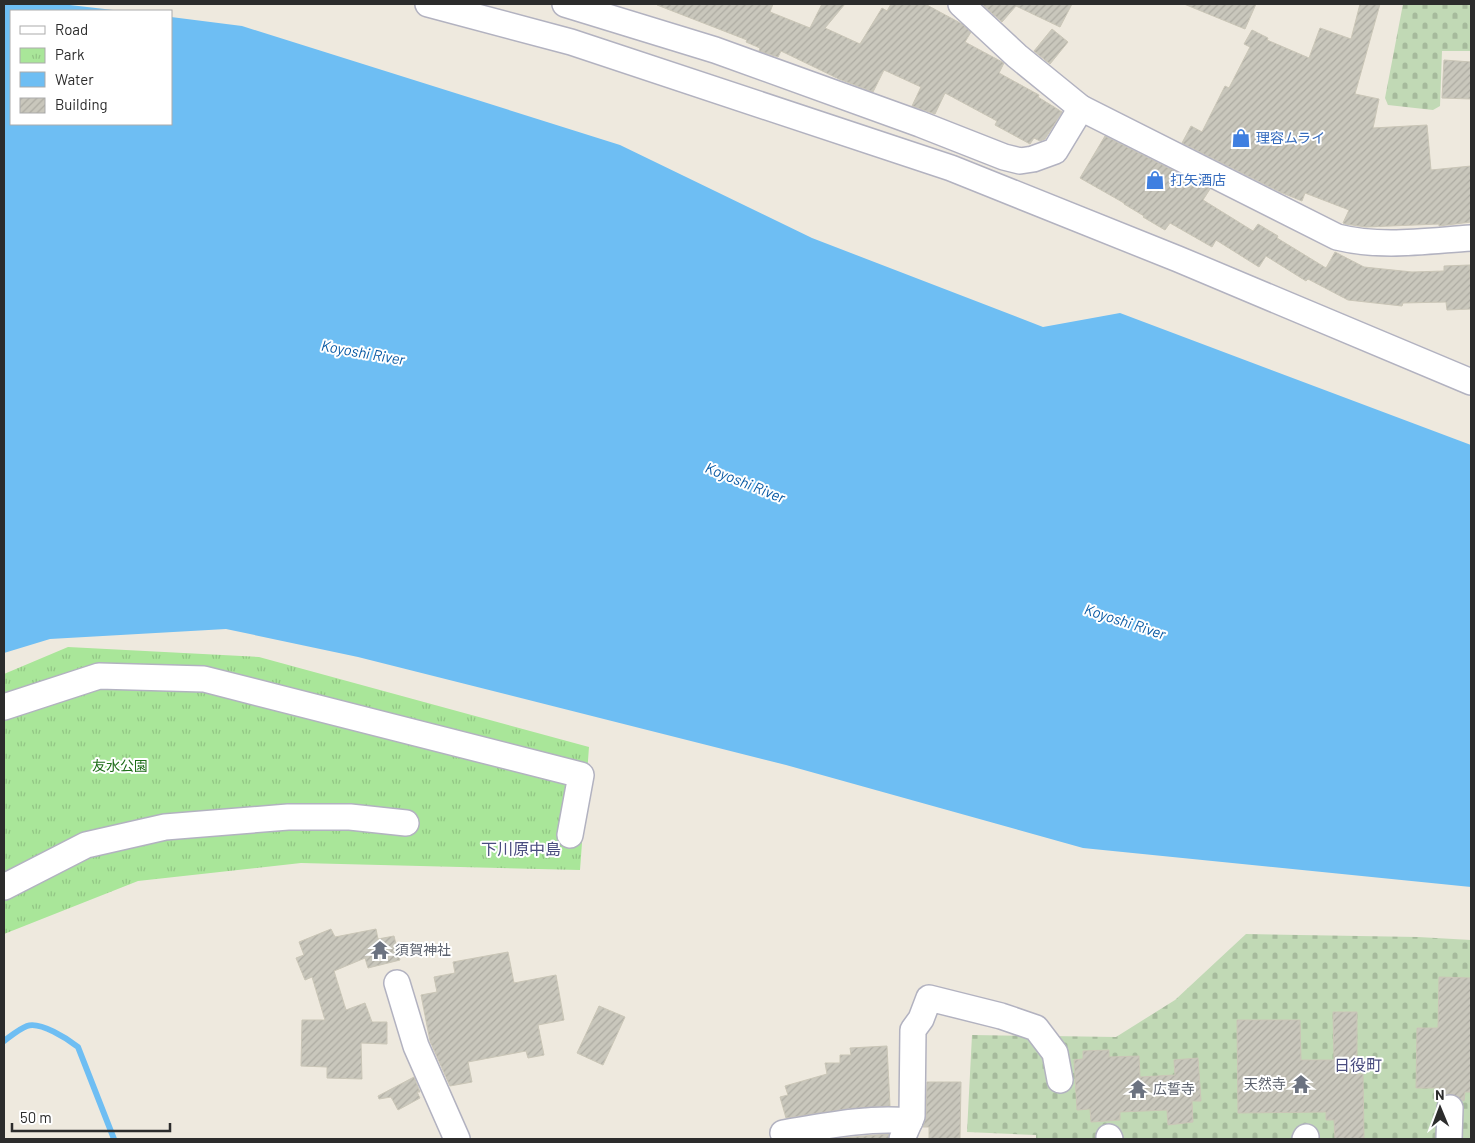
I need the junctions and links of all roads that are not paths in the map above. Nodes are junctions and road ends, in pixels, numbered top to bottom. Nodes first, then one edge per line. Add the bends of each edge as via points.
1 (428, 4) edge
2 (565, 4) edge
3 (961, 4) edge
4 (1081, 108) junction
5 (1471, 238) edge
6 (1471, 382) edge
7 (4, 707) edge
8 (406, 823) dead end
9 (570, 835) dead end
10 (4, 887) edge
11 (396, 983) dead end
12 (1060, 1080) dead end
13 (1450, 1108) dead end
14 (906, 1130) edge
15 (783, 1133) dead end
16 (457, 1139) edge
17 (1449, 1139) edge

1 - 6 street via 571,42 951,168 1169,255
2 - 4 street via 715,50 1020,161 1054,151
3 - 4 street via 1016,56
4 - 5 street via 1337,237 1379,244
7 - 9 street via 100,676 204,679 581,775
8 - 10 street via 288,817 165,827 86,846
11 - 16 street via 416,1046
12 - 14 street via 1055,1053 1036,1028 929,998 913,1030 912,1116
13 - 17 street
14 - 15 street via 897,1120 836,1124

